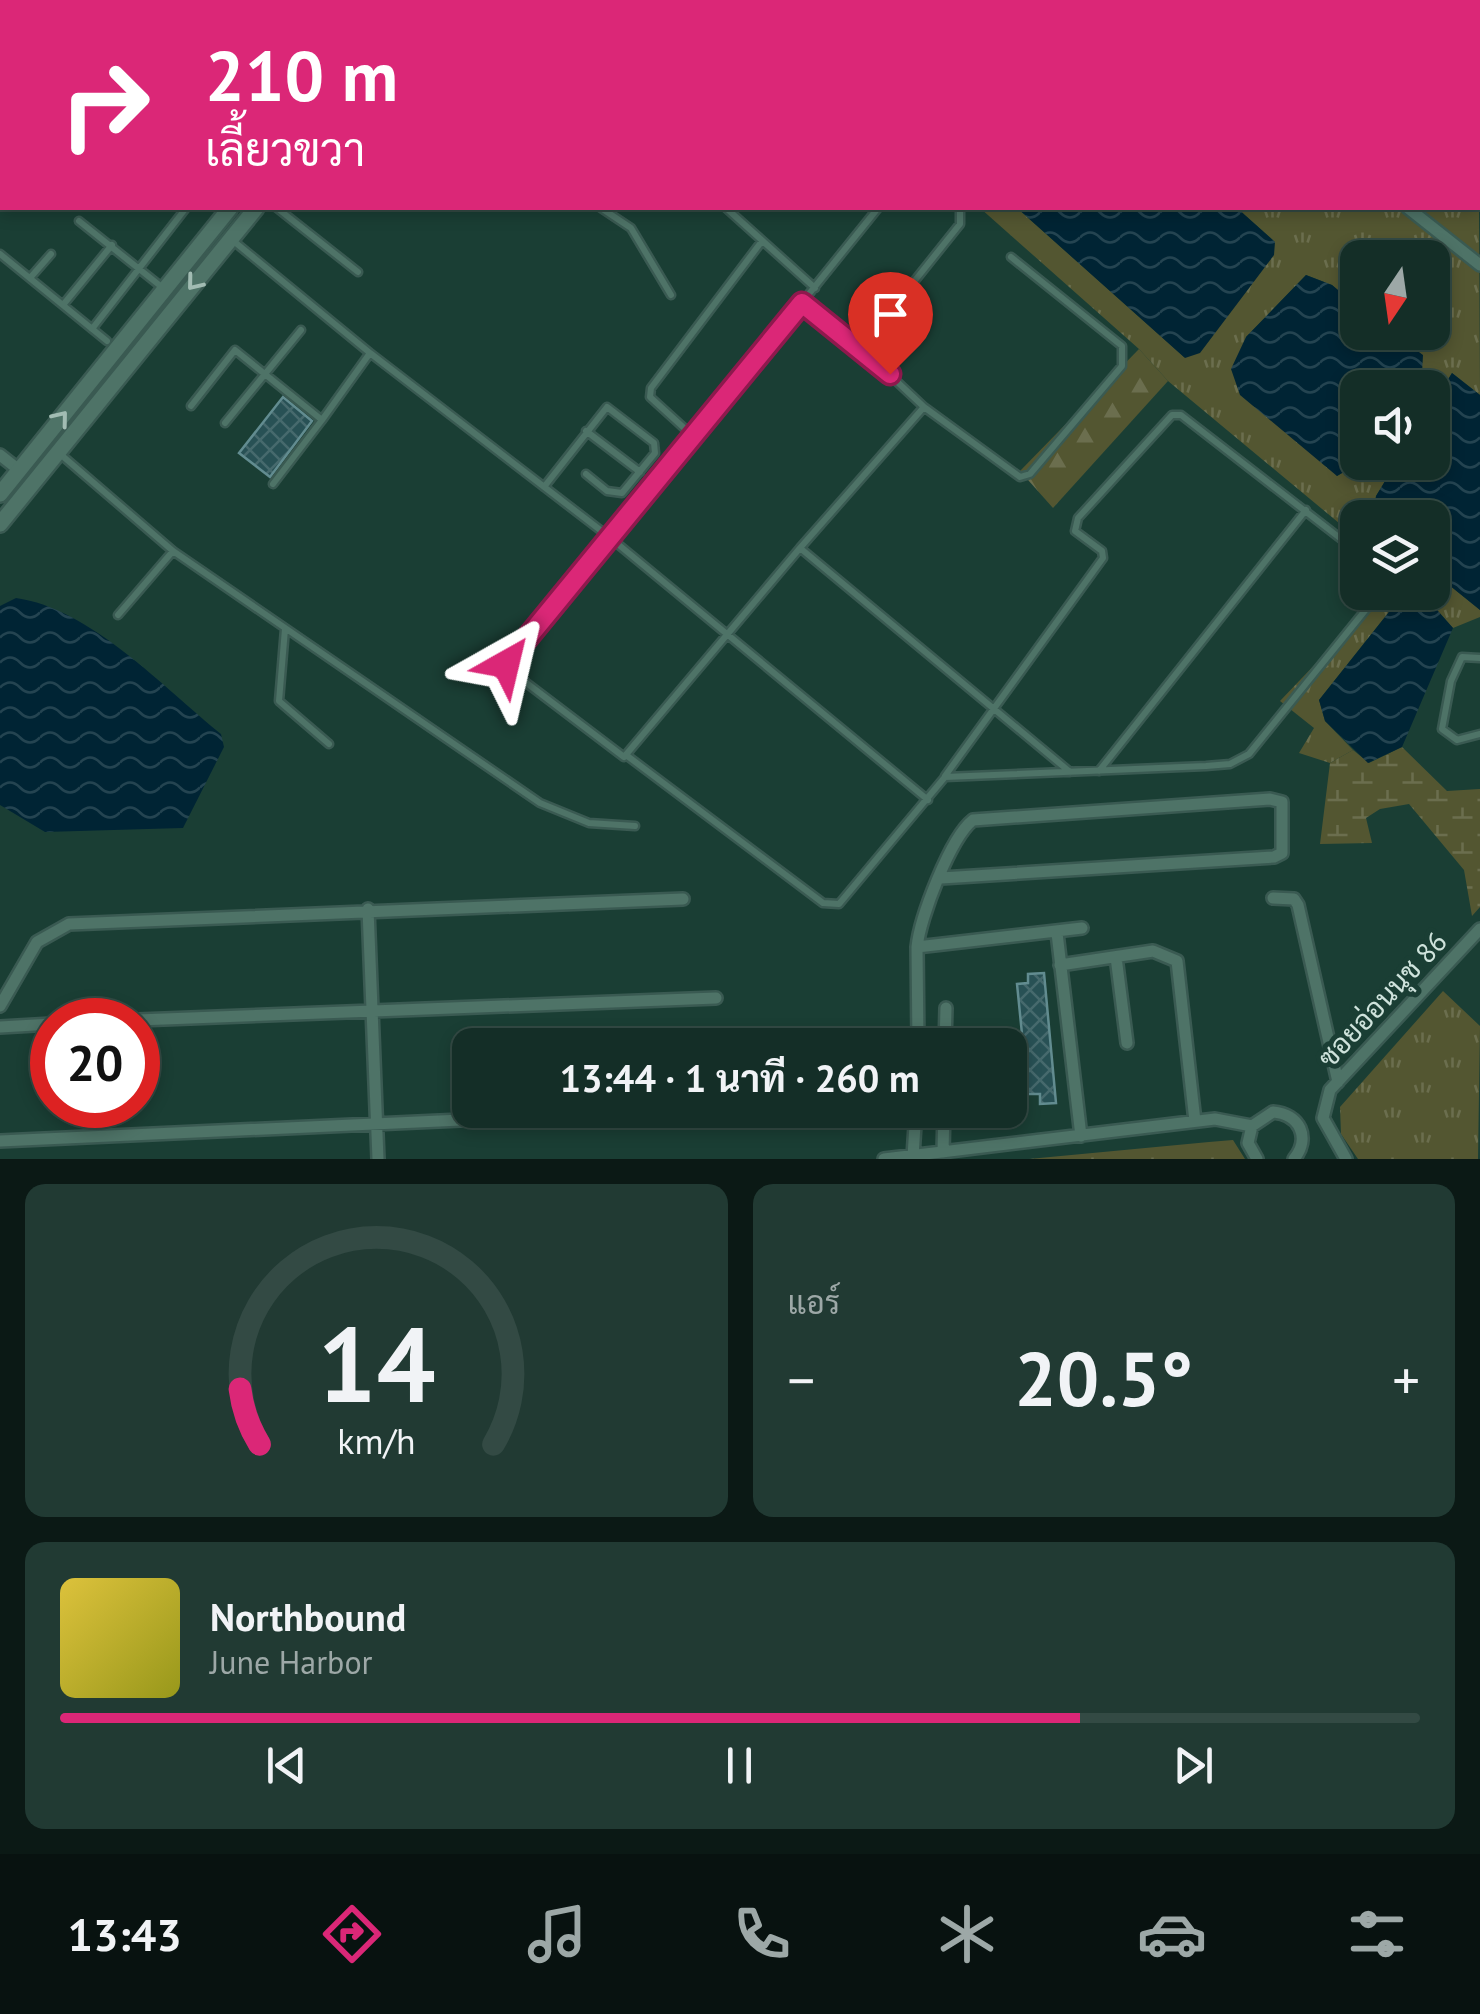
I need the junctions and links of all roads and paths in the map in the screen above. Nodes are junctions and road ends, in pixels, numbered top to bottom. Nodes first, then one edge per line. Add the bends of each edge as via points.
1 (184, 210) edge
2 (228, 210) edge
3 (254, 210) edge
4 (280, 210) edge
5 (604, 210) edge
6 (728, 210) edge
7 (876, 210) edge
8 (960, 210) edge
9 (1411, 210) edge
10 (80, 221) dead end
11 (230, 238) junction
12 (762, 240) junction
13 (112, 245) junction
14 (0, 254) edge
15 (51, 254) dead end
16 (1011, 257) dead end
17 (1480, 265) edge
18 (138, 268) junction
19 (358, 272) dead end
20 (30, 278) junction
21 (815, 288) junction
22 (164, 289) junction
23 (671, 294) dead end
24 (802, 303) junction
25 (63, 306) junction
26 (92, 330) junction
27 (301, 330) dead end
28 (108, 341) dead end
29 (861, 348) junction
30 (370, 353) junction
31 (266, 372) junction
32 (191, 406) dead end
33 (924, 407) junction
34 (322, 420) junction
35 (225, 424) dead end
36 (586, 431) junction
37 (694, 437) junction
38 (58, 452) junction
39 (0, 455) edge
40 (20, 470) junction
41 (640, 472) junction
42 (586, 474) dead end
43 (273, 484) dead end
44 (544, 487) junction
45 (0, 494) edge
46 (1306, 510) junction
47 (0, 524) edge
48 (608, 536) junction
49 (1340, 537) edge
50 (800, 548) junction
51 (174, 550) junction
52 (1366, 610) edge
53 (118, 616) dead end
54 (286, 628) junction
55 (724, 635) junction
56 (1480, 658) edge
57 (994, 709) junction
58 (1480, 734) edge
59 (329, 744) dead end
60 (626, 755) junction
61 (1098, 772) junction
62 (1071, 773) junction
63 (945, 778) junction
64 (928, 800) junction
65 (635, 826) dead end
66 (941, 878) junction
67 (1272, 898) dead end
68 (683, 899) dead end
69 (368, 909) junction
70 (1082, 928) dead end
71 (1480, 929) edge
72 (1057, 932) junction
73 (918, 948) junction
74 (1116, 957) junction
75 (1060, 966) junction
76 (716, 998) dead end
77 (0, 1006) edge
78 (946, 1008) dead end
79 (370, 1010) junction
80 (160, 1019) edge
81 (30, 1025) edge
82 (0, 1027) edge
83 (918, 1028) edge
84 (945, 1028) edge
85 (1127, 1043) dead end
86 (1338, 1082) junction
87 (452, 1120) edge
88 (1194, 1121) junction
89 (376, 1123) junction
90 (1252, 1126) junction
91 (915, 1128) edge
92 (944, 1128) edge
93 (1081, 1136) junction
94 (0, 1141) edge
95 (944, 1152) junction
96 (913, 1156) junction
97 (378, 1159) edge
98 (884, 1159) edge
99 (1257, 1159) edge
100 (1294, 1159) edge
101 (1346, 1159) edge

1 - 18 lane
2 - 22 main road
3 - 11 main road
4 - 19 lane
5 - 23 lane via 631,228
6 - 12 lane
7 - 21 lane
8 - 29 lane via 960,224
9 - 17 street
10 - 13 lane
11 - 30 lane
11 -> 38 main road
12 - 21 lane
12 - 37 lane via 651,388 650,397
13 - 18 lane
13 - 25 lane
14 - 20 lane
15 - 20 lane
16 - 33 lane via 1122,346 1122,366 1030,474 1020,477
18 - 22 lane
18 - 26 lane
20 - 25 lane
21 - 24 lane
40 -> 22 main road
24 - 29 lane
24 - 37 lane
25 - 26 lane
26 - 28 lane
27 - 31 lane
29 - 33 lane
30 - 34 lane
30 - 44 lane
31 - 32 lane via 235,350
31 - 34 lane
31 - 35 lane
33 - 50 lane
34 - 43 lane
36 - 41 lane
36 - 41 lane via 611,408 654,443 655,453
36 - 44 lane
37 - 48 lane
38 - 47 main road
38 - 51 lane
39 - 40 street
40 - 45 main road
41 - 42 lane via 616,494
44 - 48 lane
46 - 49 lane
46 - 57 lane via 1182,415 1172,415 1078,518 1076,531 1104,558
46 - 61 lane
48 - 55 lane
48 - 60 lane via 506,664 620,757
50 - 55 lane
50 - 57 lane
51 - 53 lane
51 - 54 lane
52 - 61 lane via 1250,754 1230,764
54 - 59 lane via 279,701
54 - 65 lane via 540,803 588,822
55 - 60 lane
55 - 64 lane
56 - 58 lane via 1462,656 1442,729 1457,740
57 - 62 lane
57 - 63 lane
60 - 64 lane via 831,906
61 - 62 lane
62 - 63 lane
63 - 64 lane
66 - 66 street via 1274,857 1282,853 1284,808 1270,799 973,820
66 - 73 street via 920,922
67 - 86 street via 1298,905
68 - 69 street
69 - 77 street via 69,924 37,942
69 - 79 street
70 - 72 street
71 - 86 street, ซอยอ่อนนุช 86
72 - 73 street
72 - 75 street
73 - 83 street
74 - 75 street
74 - 85 street
74 - 88 street via 1153,951 1178,961
75 - 93 street
76 - 79 street
78 - 84 street
79 - 80 street
79 - 89 street
81 - 82 street
86 - 101 street, ซอยอ่อนนุช 86 via 1323,1118
87 - 89 street
88 - 90 street
88 - 93 street
89 - 94 street
89 - 97 street
90 - 99 street via 1248,1144
90 - 100 street via 1273,1112 1290,1116 1303,1138
91 - 96 street
92 - 95 street
93 - 95 street
95 - 96 street
96 - 98 street

